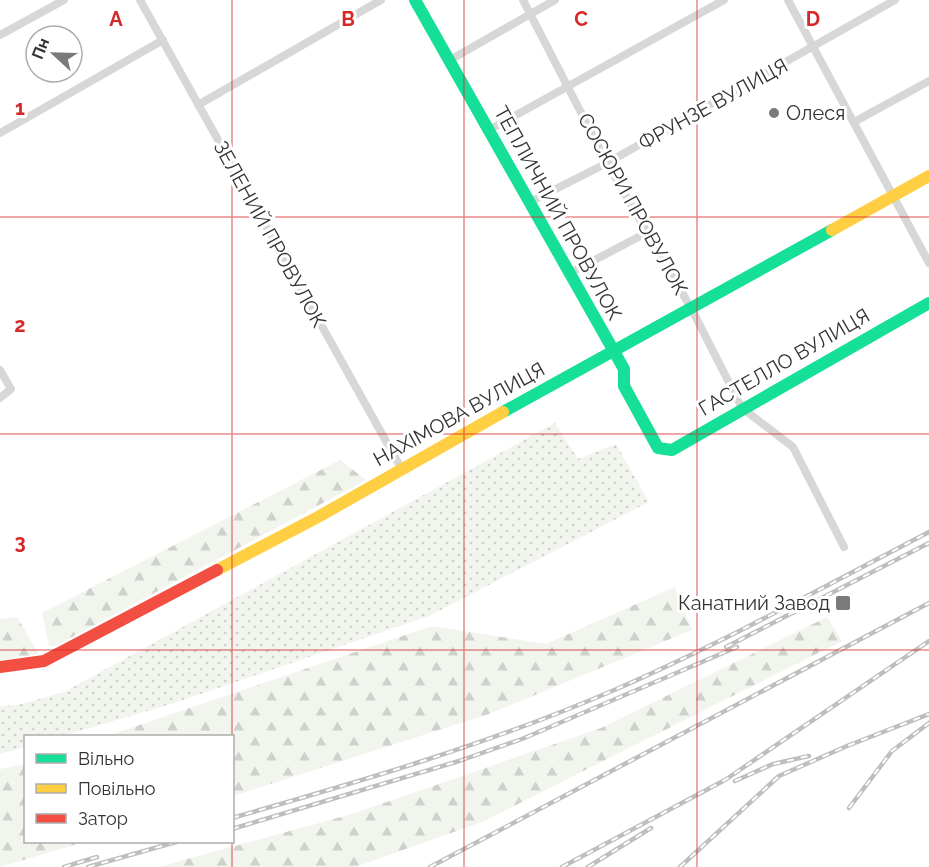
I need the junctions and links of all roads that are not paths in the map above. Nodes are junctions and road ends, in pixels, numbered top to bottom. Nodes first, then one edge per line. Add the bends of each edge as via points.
1 (64, 0) edge
2 (140, 0) edge
3 (381, 0) edge
4 (415, 0) edge
5 (523, 0) edge
6 (555, 0) edge
7 (724, 0) edge
8 (788, 0) edge
9 (895, 0) edge
10 (530, 13) junction
11 (0, 35) edge
12 (163, 40) junction
13 (813, 47) junction
14 (450, 60) junction
15 (929, 81) edge
16 (569, 87) junction
17 (198, 105) junction
18 (854, 122) junction
19 (489, 130) junction
20 (0, 133) edge
21 (607, 163) junction
22 (929, 176) edge
23 (894, 195) junction
24 (528, 202) junction
25 (646, 233) junction
26 (929, 263) edge
27 (568, 274) junction
28 (929, 303) edge
29 (691, 308) junction
30 (613, 350) junction
31 (0, 370) edge
32 (0, 398) edge
33 (742, 408) junction
34 (658, 448) joint
35 (401, 468) junction
36 (844, 547) dead end
37 (0, 668) edge

1 - 11 street
2 - 12 street, ЗЕЛЕНИЙ ПРОВУЛОК
3 - 17 street
4 - 14 street, ТЕПЛИЧНИЙ ПРОВУЛОК
5 - 10 street, СОСЮРИ ПРОВУЛОК
6 - 10 street
7 - 16 street
8 - 13 street
9 - 13 street, ФРУНЗЕ ВУЛИЦЯ
10 - 14 street
10 - 16 street, СОСЮРИ ПРОВУЛОК
12 - 17 street, ЗЕЛЕНИЙ ПРОВУЛОК
12 - 20 street
13 - 18 street
13 - 21 street, ФРУНЗЕ ВУЛИЦЯ
14 - 19 street, ТЕПЛИЧНИЙ ПРОВУЛОК
15 - 18 street
16 - 19 street
16 - 21 street, СОСЮРИ ПРОВУЛОК
17 - 35 street, ЗЕЛЕНИЙ ПРОВУЛОК
18 - 23 street
19 - 24 street, ТЕПЛИЧНИЙ ПРОВУЛОК
21 - 24 street, ФРУНЗЕ ВУЛИЦЯ
21 - 25 street, СОСЮРИ ПРОВУЛОК
22 - 23 street, НАХІМОВА ВУЛИЦЯ
23 - 26 street
23 - 29 street, НАХІМОВА ВУЛИЦЯ
24 - 27 street, ТЕПЛИЧНИЙ ПРОВУЛОК
25 - 27 street
25 - 29 street, СОСЮРИ ПРОВУЛОК
27 - 30 street, ТЕПЛИЧНИЙ ПРОВУЛОК
28 - 33 street, ГАСТЕЛЛО ВУЛИЦЯ
29 - 30 street, НАХІМОВА ВУЛИЦЯ
29 - 33 street, СОСЮРИ ПРОВУЛОК
30 - 34 street, ТЕПЛИЧНИЙ ПРОВУЛОК via 624,369 624,386
30 - 35 street, НАХІМОВА ВУЛИЦЯ
31 - 32 street via 11,389
33 - 34 street, ГАСТЕЛЛО ВУЛИЦЯ via 672,450
33 - 36 street via 793,447
35 - 37 street, НАХІМОВА ВУЛИЦЯ via 318,517 44,660

